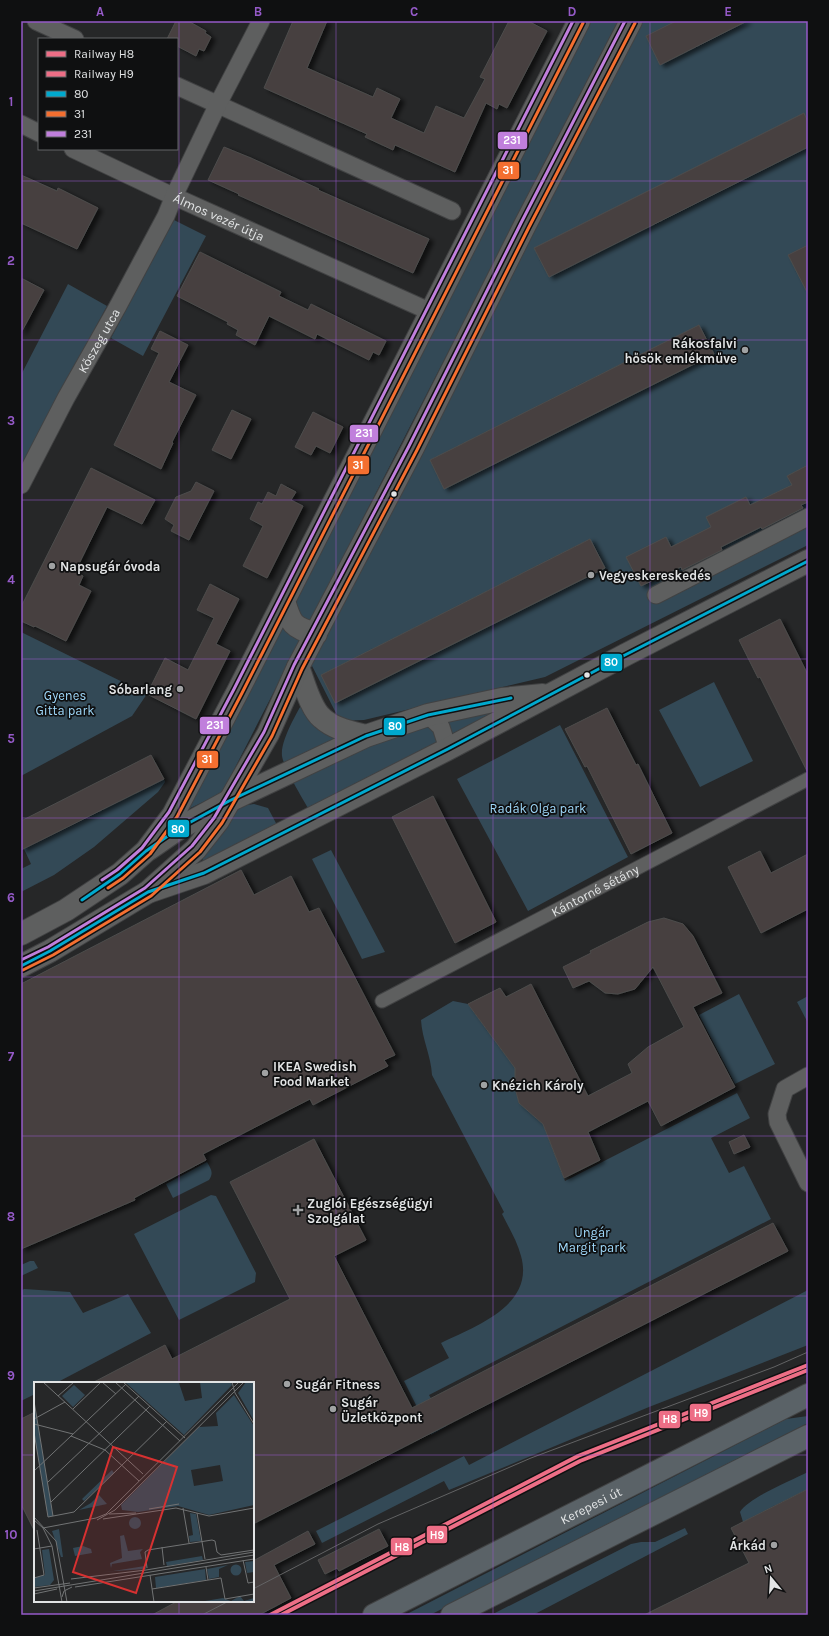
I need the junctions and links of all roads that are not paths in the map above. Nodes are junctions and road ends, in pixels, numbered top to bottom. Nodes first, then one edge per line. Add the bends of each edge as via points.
1 (36, 21) edge
2 (262, 21) edge
3 (579, 21) edge
4 (631, 21) edge
5 (73, 38) edge
6 (178, 86) edge
7 (218, 104) junction
8 (21, 124) edge
9 (38, 132) edge
10 (75, 150) edge
11 (174, 196) junction
12 (452, 211) dead end
13 (431, 312) junction
14 (21, 485) edge
15 (808, 517) edge
16 (808, 561) edge
17 (656, 595) dead end
18 (284, 601) junction
19 (316, 634) junction
20 (298, 667) junction
21 (552, 694) junction
22 (428, 715) junction
23 (366, 736) junction
24 (448, 749) junction
25 (808, 779) edge
26 (229, 802) junction
27 (146, 851) junction
28 (148, 892) junction
29 (21, 934) edge
30 (21, 966) edge
31 (382, 1000) dead end
32 (808, 1076) edge
33 (808, 1183) edge
34 (808, 1395) edge
35 (808, 1436) edge
36 (374, 1615) edge
37 (452, 1615) edge

1 - 5 street
2 - 7 street
3 - 13 main road
4 - 19 main road
6 - 7 street
7 - 11 street, Kőszeg utca
7 - 12 street
8 - 9 street
10 - 11 street, Álmos vezér útja
11 - 13 street, Álmos vezér útja
11 - 14 street, Kőszeg utca
13 - 18 main road
15 - 17 street
16 - 21 main road
18 - 19 main road via 288,616 296,627
18 - 27 main road via 173,815
19 - 20 main road
20 - 23 main road via 314,709 322,719 341,729
20 - 26 main road via 268,734
21 - 22 main road via 502,698
21 - 24 main road
22 - 23 main road
22 - 24 street via 441,727
23 - 26 main road
24 - 28 main road via 204,873
25 - 31 street, Kántorné sétány
26 - 27 main road via 178,829
26 - 28 main road via 204,841
27 - 29 main road via 92,894
28 - 30 main road
32 - 33 street via 785,1089 777,1114 778,1122
34 - 36 main road, Kerepesi út
35 - 37 main road

